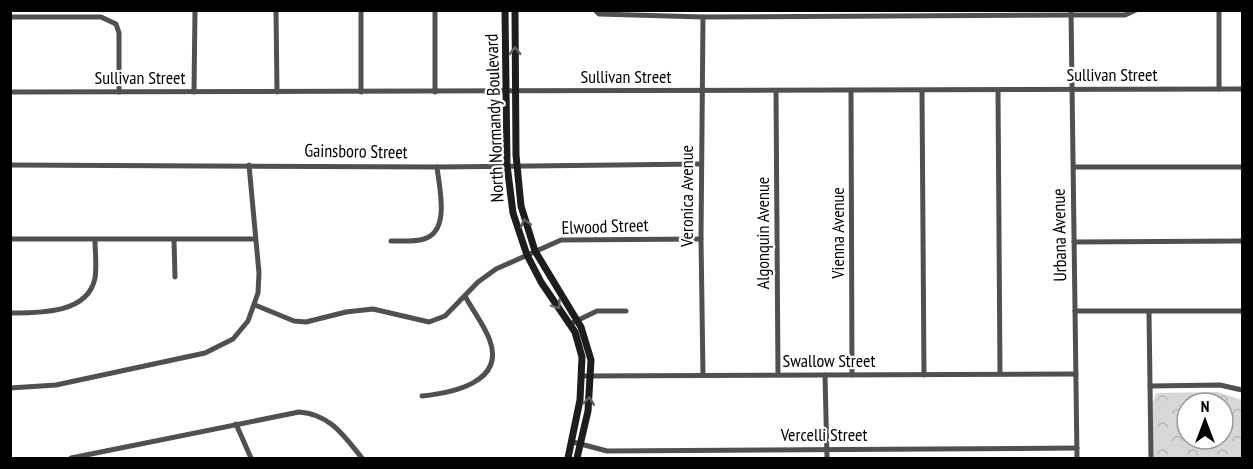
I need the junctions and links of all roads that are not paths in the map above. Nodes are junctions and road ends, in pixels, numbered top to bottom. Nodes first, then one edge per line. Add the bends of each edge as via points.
1 (195, 10) edge
2 (276, 10) edge
3 (361, 10) edge
4 (435, 10) edge
5 (505, 10) edge
6 (515, 10) edge
7 (595, 10) edge
8 (1219, 10) edge
9 (1136, 11) edge
10 (997, 13) edge
11 (1071, 13) edge
12 (922, 14) edge
13 (10, 17) edge
14 (703, 17) junction
15 (1072, 89) junction
16 (1220, 89) junction
17 (1242, 89) edge
18 (507, 91) junction
19 (516, 91) junction
20 (702, 91) junction
21 (776, 91) junction
22 (851, 91) junction
23 (922, 91) junction
24 (998, 91) junction
25 (10, 92) edge
26 (119, 92) junction
27 (194, 92) junction
28 (277, 92) junction
29 (361, 92) junction
30 (435, 92) junction
31 (701, 164) junction
32 (10, 165) edge
33 (249, 165) junction
34 (507, 165) junction
35 (516, 165) junction
36 (437, 166) junction
37 (1242, 167) edge
38 (1074, 168) junction
39 (10, 239) edge
40 (255, 239) junction
41 (701, 239) junction
42 (95, 240) junction
43 (174, 240) junction
44 (391, 241) dead end
45 (1242, 241) edge
46 (1074, 242) junction
47 (535, 251) junction
48 (527, 255) junction
49 (175, 277) dead end
50 (465, 296) junction
51 (255, 305) junction
52 (1075, 311) junction
53 (1242, 311) edge
54 (626, 312) dead end
55 (1149, 312) junction
56 (10, 313) edge
57 (578, 320) junction
58 (570, 324) junction
59 (1000, 374) junction
60 (1076, 374) junction
61 (703, 375) junction
62 (778, 375) junction
63 (825, 375) junction
64 (852, 375) junction
65 (924, 375) junction
66 (582, 376) junction
67 (591, 376) junction
68 (1150, 386) junction
69 (10, 388) edge
70 (1242, 390) edge
71 (422, 396) dead end
72 (236, 424) junction
73 (573, 442) junction
74 (581, 444) junction
75 (1077, 448) junction
76 (827, 449) junction
77 (104, 452) junction
78 (71, 459) edge
79 (106, 459) edge
80 (251, 459) edge
81 (362, 459) edge
82 (568, 459) edge
83 (577, 459) edge
84 (827, 459) edge
85 (1077, 459) edge
86 (1151, 459) edge

1 - 27 street
2 - 28 street
3 - 29 street
4 - 30 street
5 - 18 street, North Normandy Boulevard
19 -> 6 street, North Normandy Boulevard
7 - 14 street via 599,14
8 - 16 street
9 - 11 street via 1125,15
10 - 11 street
10 - 12 street
11 - 15 street, Urbana Avenue
12 - 14 street
13 - 26 street via 101,17 116,24
14 - 20 street, Veronica Avenue
15 - 16 street, Sullivan Street
15 - 24 street, Sullivan Street
15 - 38 street, Urbana Avenue
16 - 17 street, Sullivan Street
18 - 19 street, Sullivan Street
18 - 30 street, Sullivan Street
18 - 34 street, North Normandy Boulevard
19 - 20 street, Sullivan Street
19 - 35 street, North Normandy Boulevard
20 - 21 street, Sullivan Street
20 - 31 street, Veronica Avenue
21 - 22 street, Sullivan Street
21 - 62 street, Algonquin Avenue
22 - 23 street, Sullivan Street
22 - 64 street, Vienna Avenue
23 - 24 street, Sullivan Street
23 - 65 street
24 - 59 street
25 - 26 street, Sullivan Street
26 - 27 street, Sullivan Street
27 - 28 street, Sullivan Street
28 - 29 street, Sullivan Street
29 - 30 street, Sullivan Street
31 - 35 street, Gainsboro Street
31 - 41 street, Veronica Avenue
32 - 33 street, Gainsboro Street
33 - 36 street, Gainsboro Street
33 - 40 street
34 - 35 street, Gainsboro Street
34 - 36 street, Gainsboro Street
34 - 48 street, North Normandy Boulevard via 513,213
47 -> 35 street, North Normandy Boulevard via 521,206
36 - 44 street via 441,211 436,231 425,239
37 - 38 street
38 - 46 street, Urbana Avenue
39 - 42 street
40 - 43 street
40 - 51 street via 259,273
41 - 47 street, Elwood Street via 561,240
41 - 61 street, Veronica Avenue
42 - 43 street
42 - 56 street via 95,279 87,295 74,305 56,310
43 - 49 street
45 - 46 street
46 - 52 street, Urbana Avenue
47 - 48 street, Elwood Street
47 - 57 street, North Normandy Boulevard
48 - 50 street, Elwood Street via 496,269
48 -> 58 street, North Normandy Boulevard
50 - 51 street, Elwood Street via 445,316 429,322 373,309 294,321
50 - 71 street via 491,342 492,360 474,384 449,393
51 - 69 street via 233,339 205,353 56,385
52 - 55 street
52 - 60 street, Urbana Avenue
53 - 55 street
54 - 57 street via 597,311
55 - 68 street
57 - 58 street
57 - 67 street, North Normandy Boulevard via 588,344
58 - 66 street, North Normandy Boulevard via 580,348
59 - 60 street, Swallow Street
59 - 65 street, Swallow Street
60 - 75 street, Urbana Avenue
61 - 62 street, Swallow Street
61 - 67 street, Swallow Street
62 - 63 street, Swallow Street
63 - 64 street, Swallow Street
63 - 76 street
64 - 65 street, Swallow Street
66 - 67 street, Swallow Street
66 - 73 street, North Normandy Boulevard
74 -> 67 street, North Normandy Boulevard
68 - 70 street via 1220,386
68 - 86 street
72 - 77 street
72 - 80 street
72 - 81 street via 299,412 315,413 333,423
73 - 74 street, Vercelli Street
73 - 82 street, North Normandy Boulevard
74 - 76 street, Vercelli Street via 607,451
74 - 83 street, North Normandy Boulevard
75 - 76 street, Vercelli Street
75 - 85 street, Urbana Avenue
76 - 84 street
77 - 78 street
77 - 79 street

